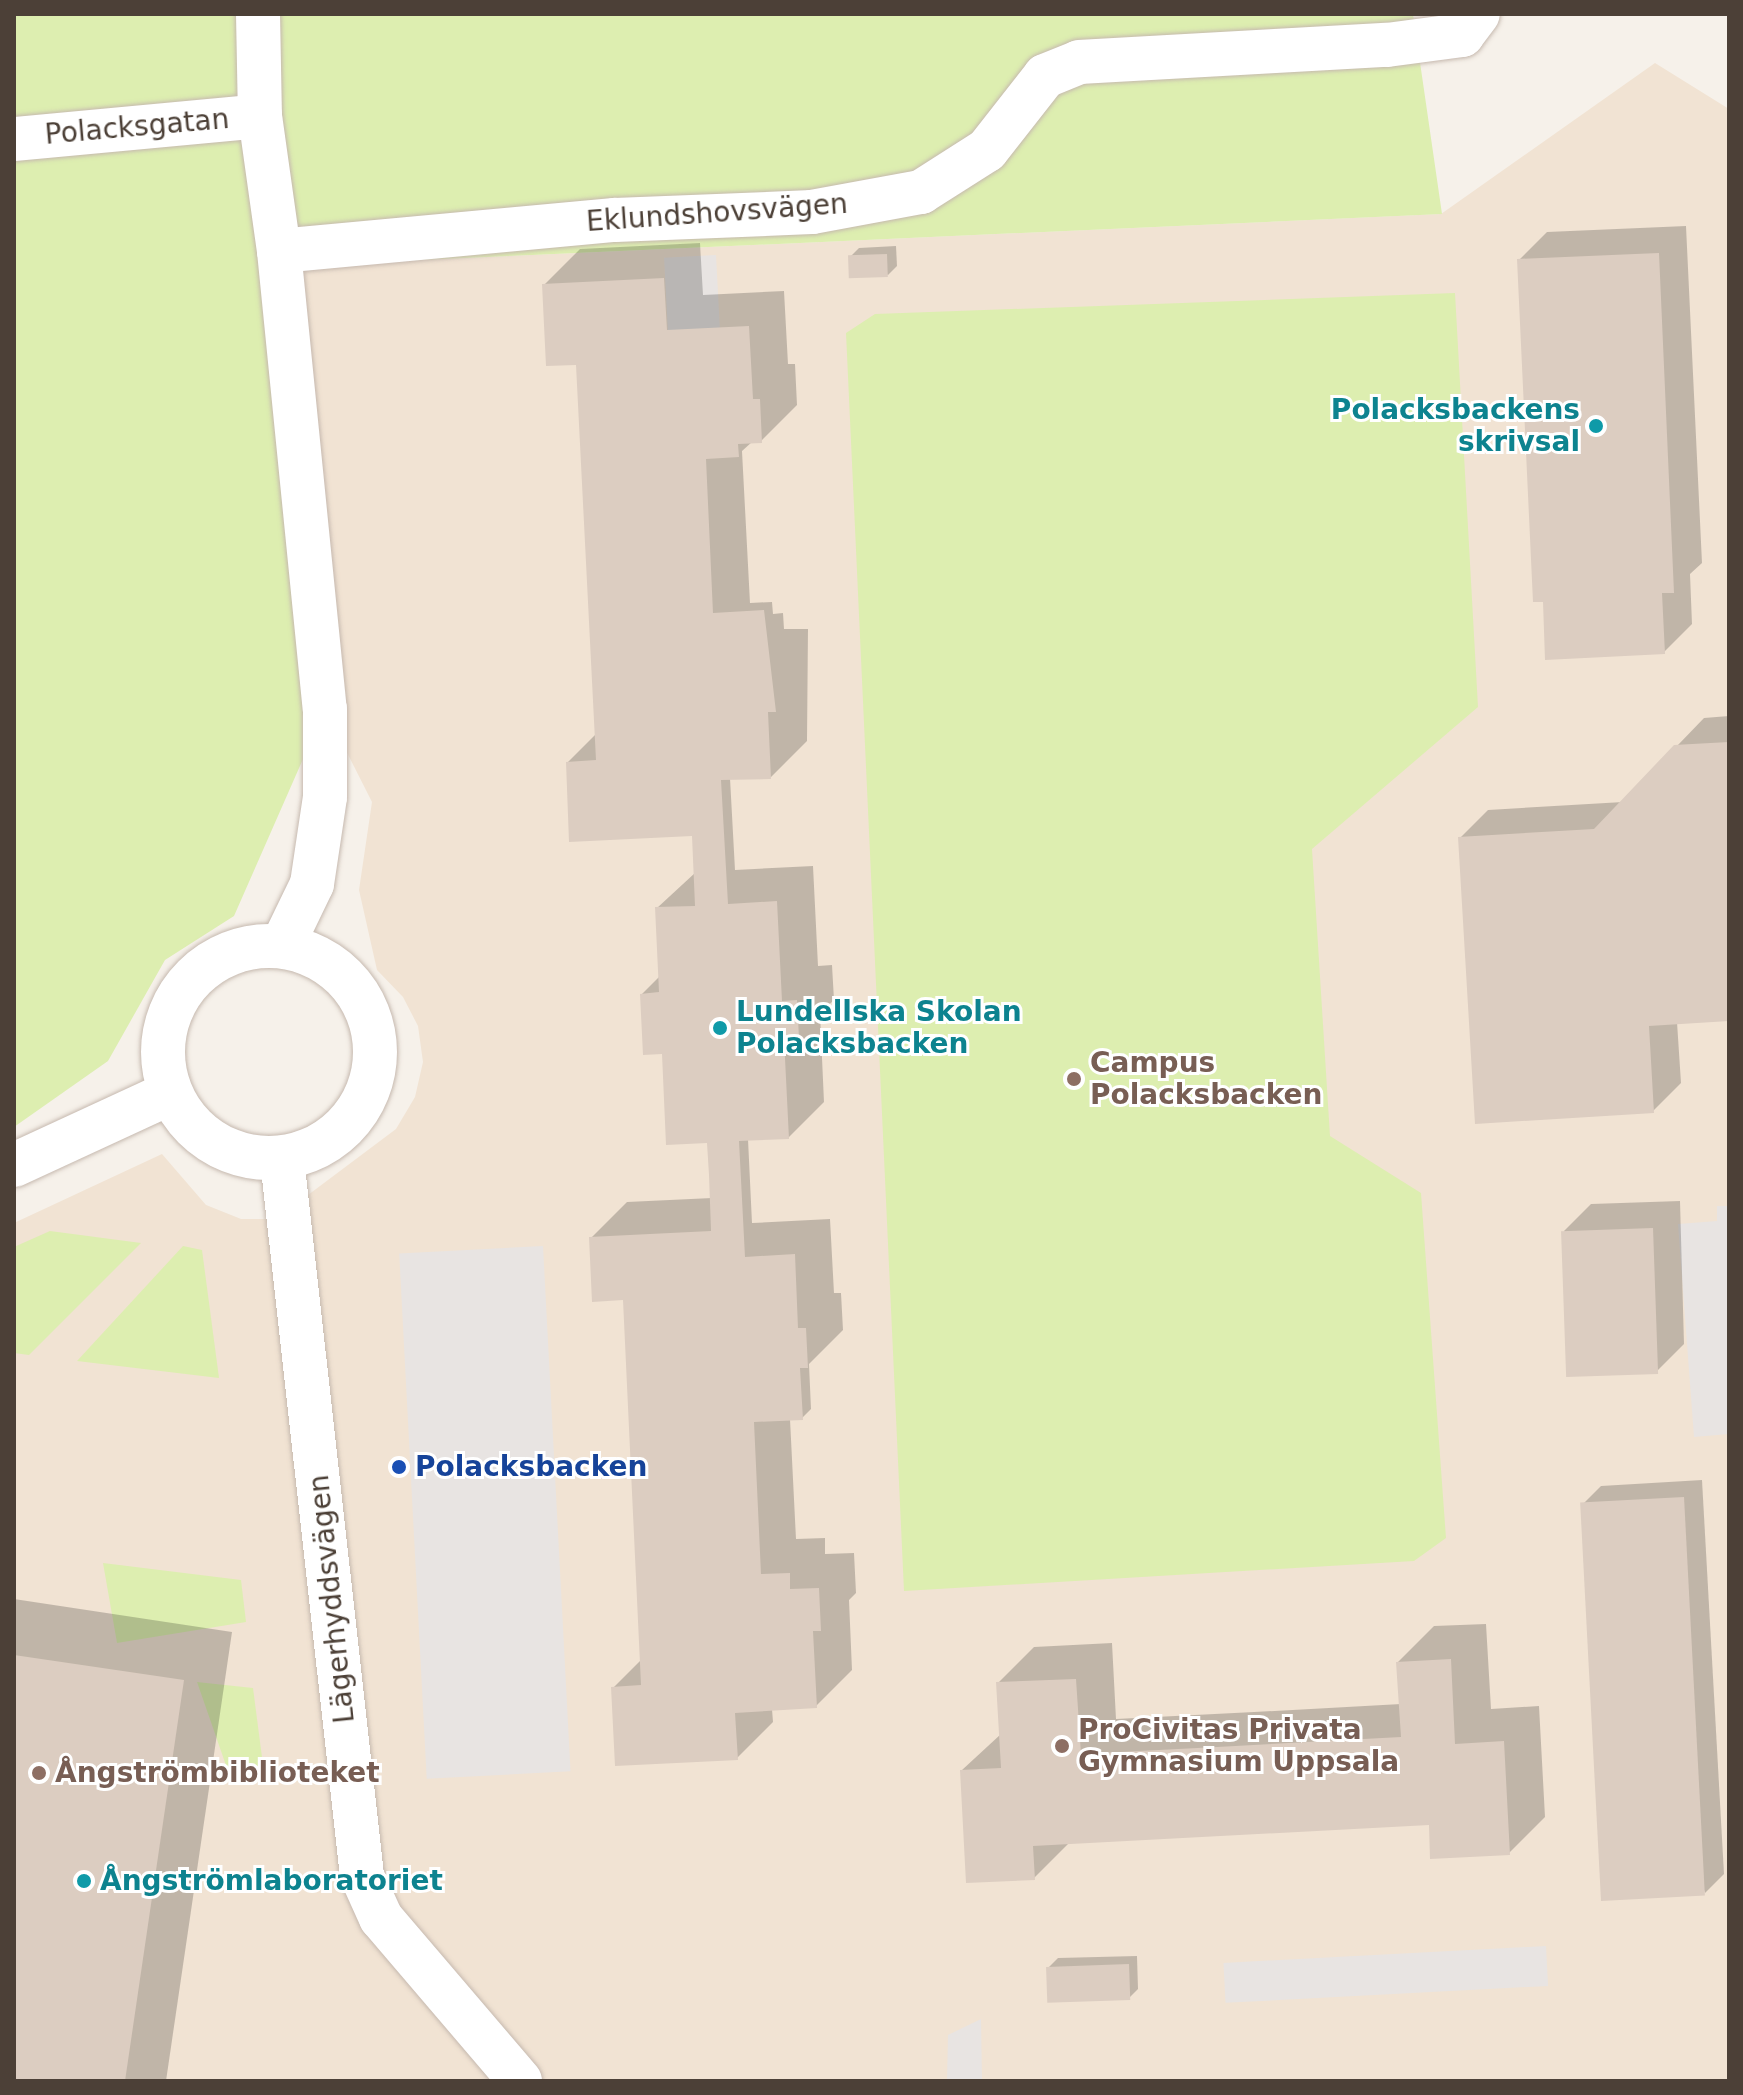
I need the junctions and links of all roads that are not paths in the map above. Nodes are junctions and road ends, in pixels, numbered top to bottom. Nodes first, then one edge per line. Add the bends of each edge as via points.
1 (258, 14) edge
2 (1478, 14) edge
3 (260, 116) junction
4 (14, 139) edge
5 (279, 251) junction
6 (282, 946) junction
7 (168, 1094) junction
8 (282, 1159) junction
9 (14, 1165) edge
10 (520, 2081) edge

1 - 3 street
2 - 5 street, Eklundshovsvägen via 1462,35 1387,45 1079,62 1045,76 987,150 921,192 812,212 615,220
3 - 4 street, Polacksgatan
3 - 5 street
5 - 6 street via 325,739 325,797 312,884
6 - 7 street via 241,949 207,964 186,983 167,1016 163,1041
6 - 8 street via 331,964 357,991 371,1020 376,1057 369,1091 350,1124 318,1148
7 - 8 street via 212,1144 247,1157
7 - 9 street
8 - 10 street, Lägerhyddsvägen via 362,1876 381,1918

